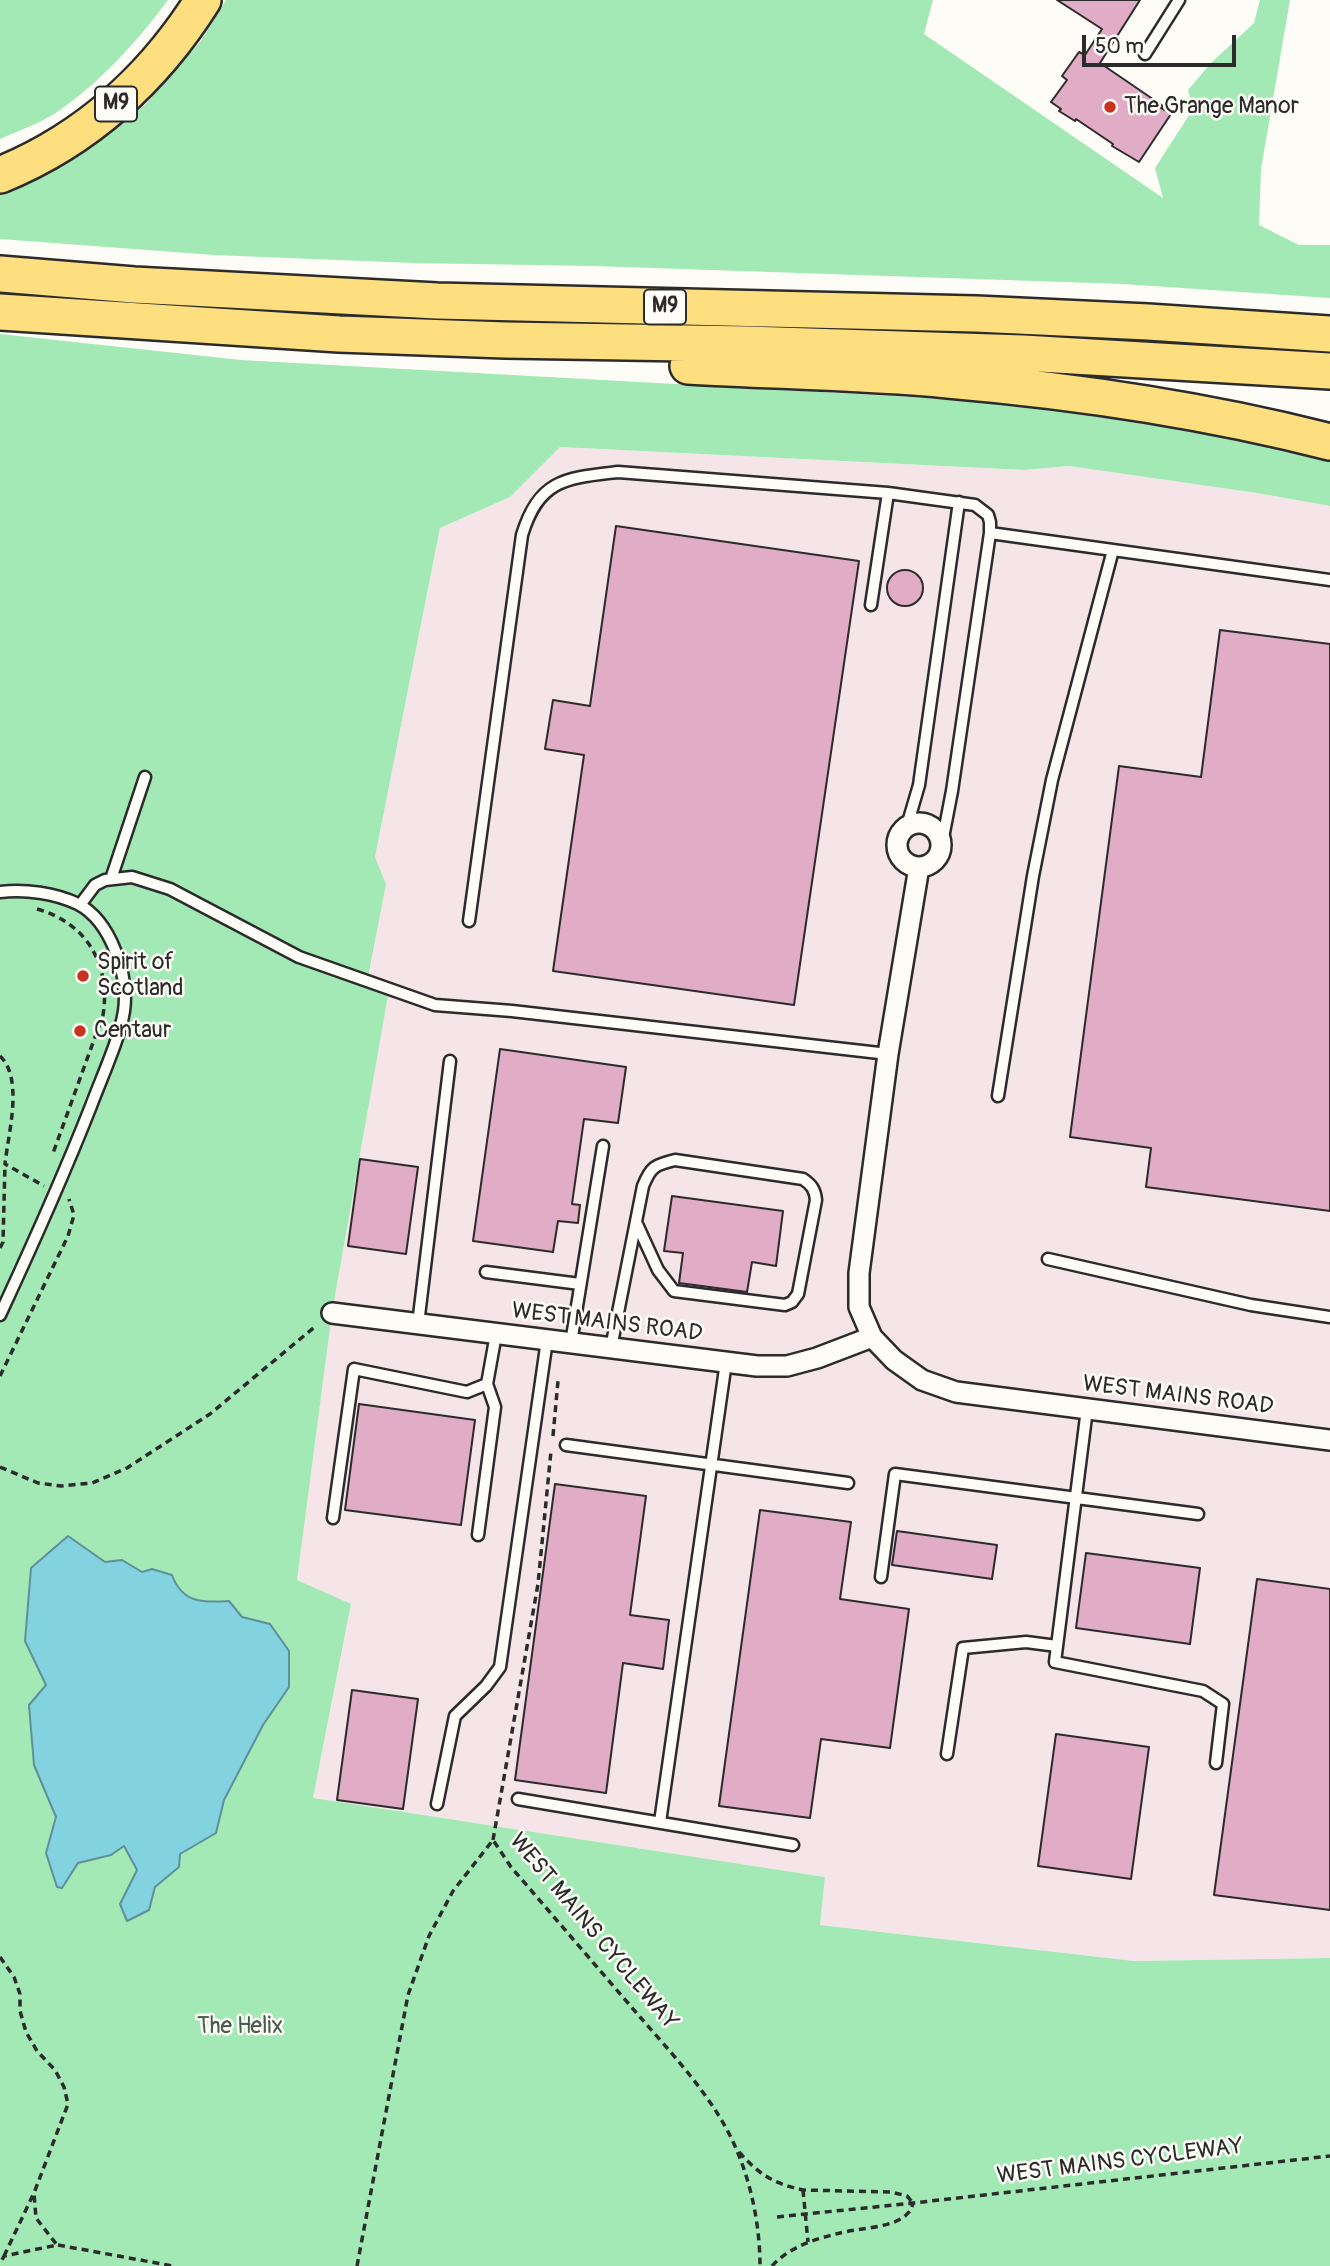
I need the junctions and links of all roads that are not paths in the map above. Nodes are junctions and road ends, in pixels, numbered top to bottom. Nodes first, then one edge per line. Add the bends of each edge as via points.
1 (203, 0) edge
2 (1179, 0) edge
3 (1145, 54) dead end
4 (0, 174) edge
5 (0, 274) edge
6 (0, 312) edge
7 (169, 324) junction
8 (1330, 334) edge
9 (1330, 371) edge
10 (1330, 442) edge
11 (888, 493) junction
12 (959, 502) junction
13 (990, 533) junction
14 (1113, 550) junction
15 (1330, 580) edge
16 (871, 605) dead end
17 (145, 777) dead end
18 (907, 826) junction
19 (942, 848) junction
20 (919, 867) junction
21 (111, 879) junction
22 (0, 892) edge
23 (80, 905) junction
24 (470, 921) dead end
25 (888, 1054) junction
26 (450, 1061) dead end
27 (998, 1096) dead end
28 (603, 1146) dead end
29 (636, 1222) junction
30 (1048, 1259) dead end
31 (486, 1272) dead end
32 (580, 1283) junction
33 (332, 1313) road end
34 (0, 1315) edge
35 (1330, 1317) edge
36 (418, 1324) junction
37 (496, 1334) junction
38 (872, 1337) junction
39 (560, 1342) junction
40 (611, 1348) junction
41 (726, 1362) junction
42 (487, 1384) junction
43 (1087, 1409) junction
44 (1330, 1440) edge
45 (566, 1445) dead end
46 (711, 1464) junction
47 (848, 1483) dead end
48 (1076, 1498) junction
49 (1198, 1514) dead end
50 (333, 1518) dead end
51 (478, 1535) dead end
52 (881, 1577) dead end
53 (1057, 1646) junction
54 (947, 1754) dead end
55 (1216, 1763) dead end
56 (518, 1799) dead end
57 (437, 1804) dead end
58 (660, 1822) junction
59 (793, 1845) dead end

1 - 4 highway, M9 via 162,58 107,112 72,138
2 - 3 lane
5 - 8 highway, M9 via 425,300 950,313
6 - 7 highway, M9
7 - 9 highway, M9 via 505,340 1023,353
7 - 10 highway via 639,363 873,374 1032,388 1200,414
11 - 12 lane
11 - 16 lane
11 - 24 lane via 618,472 559,482 542,495 528,514 522,535
12 - 13 lane via 983,509
12 - 18 lane via 919,785
13 - 14 lane
13 - 19 lane
14 - 15 lane
14 - 27 lane via 1052,780
17 - 21 lane
18 - 19 street via 928,824 939,835
18 - 20 street via 899,834 897,848 904,862
19 - 20 street via 934,861
20 - 25 street, WEST MAINS ROAD
21 - 23 lane via 95,885
21 - 25 lane via 132,877 170,889 299,957 435,1005
22 - 23 lane via 51,894
23 - 34 lane via 111,939 125,985 124,1012 56,1192
25 - 38 street, WEST MAINS ROAD via 859,1273 859,1307
26 - 36 lane
28 - 32 lane
29 - 29 lane via 649,1172 675,1160 803,1179 811,1184 816,1200 798,1294 785,1305 674,1291 658,1270
29 - 40 lane
30 - 35 lane via 1251,1305
31 - 32 lane
32 - 39 lane
33 - 36 street, WEST MAINS ROAD
36 - 37 street, WEST MAINS ROAD
37 - 39 street, WEST MAINS ROAD
37 - 42 lane
38 - 41 street, WEST MAINS ROAD via 786,1366
38 - 43 street, WEST MAINS ROAD via 922,1380 956,1392
39 - 40 street, WEST MAINS ROAD
39 - 57 lane via 500,1667 455,1716
40 - 41 street, WEST MAINS ROAD
41 - 46 lane
42 - 50 lane via 467,1392 354,1369
42 - 51 lane via 495,1407
43 - 44 street, WEST MAINS ROAD
43 - 48 lane
45 - 46 lane
46 - 47 lane
46 - 58 lane
48 - 49 lane
48 - 52 lane via 895,1474
48 - 53 lane
53 - 54 lane via 1026,1642 963,1648
53 - 55 lane via 1055,1662 1203,1691 1223,1704
56 - 58 lane
58 - 59 lane

